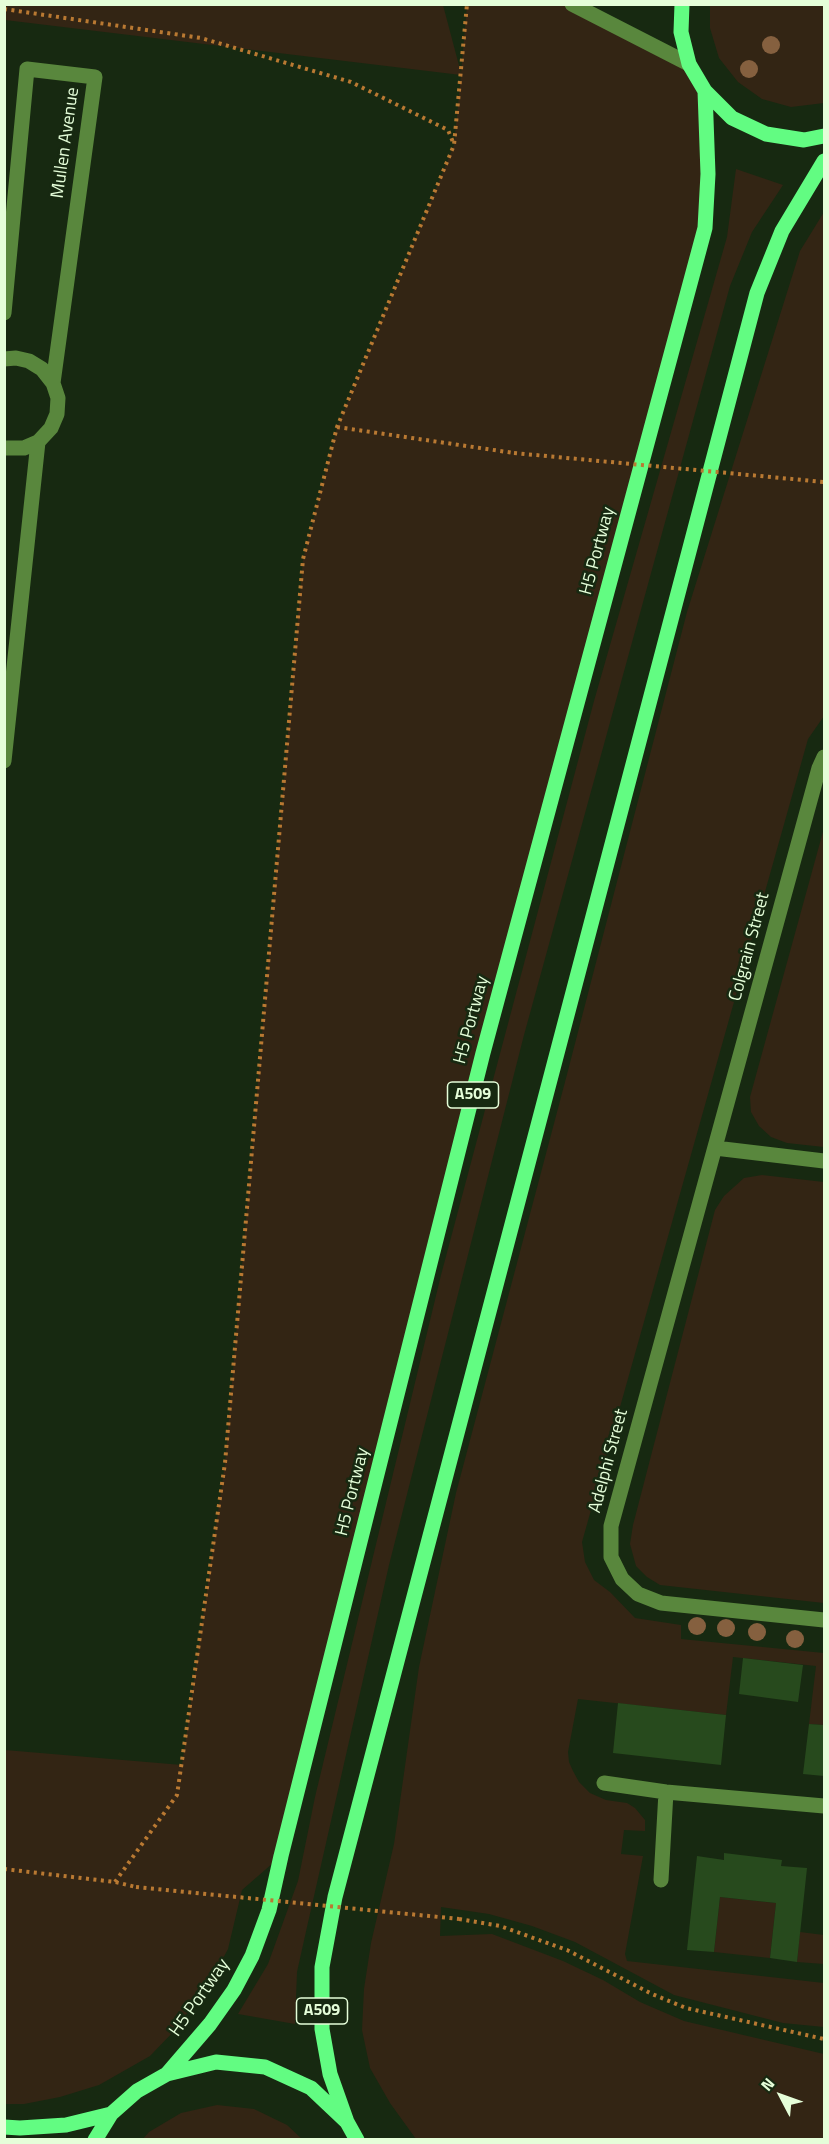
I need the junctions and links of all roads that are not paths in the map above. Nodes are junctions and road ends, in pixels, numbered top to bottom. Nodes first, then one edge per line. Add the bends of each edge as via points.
1 (572, 4) edge
2 (682, 4) edge
3 (689, 64) junction
4 (705, 91) junction
5 (825, 136) edge
6 (825, 161) edge
7 (4, 313) edge
8 (4, 359) edge
9 (53, 383) junction
10 (38, 442) junction
11 (4, 448) edge
12 (825, 757) edge
13 (4, 761) edge
14 (715, 1148) junction
15 (825, 1161) edge
16 (825, 1620) edge
17 (604, 1783) dead end
18 (666, 1792) junction
19 (825, 1806) edge
20 (661, 1880) dead end
21 (167, 2074) junction
22 (111, 2114) junction
23 (347, 2122) junction
24 (4, 2127) edge
25 (95, 2139) edge
26 (357, 2139) edge

1 - 3 street
2 - 3 main road via 681,32
3 - 4 main road
4 - 5 main road via 732,118 766,134 804,140
4 - 21 main road, H5 Portway / A509 via 705,228 483,1053 269,1910 234,1990
6 - 23 main road, A509 via 782,231 757,293 335,1897 322,1967 322,2029 330,2074
7 - 9 street, Mullen Avenue via 27,69 95,77
8 - 9 street via 29,361
9 - 10 street via 58,398 57,414
10 - 11 street via 24,448
10 - 13 street
12 - 14 street, Colgrain Street
14 - 15 street
14 - 16 street, Adelphi Street via 611,1526 610,1557 622,1580 638,1594 661,1603
17 - 18 street
18 - 19 street
18 - 20 street
21 - 22 main road, A509 via 137,2091
21 - 23 main road, A509 via 216,2062 265,2067 311,2088
22 - 24 main road via 66,2125
22 - 25 main road, A509
23 - 26 main road, A509

